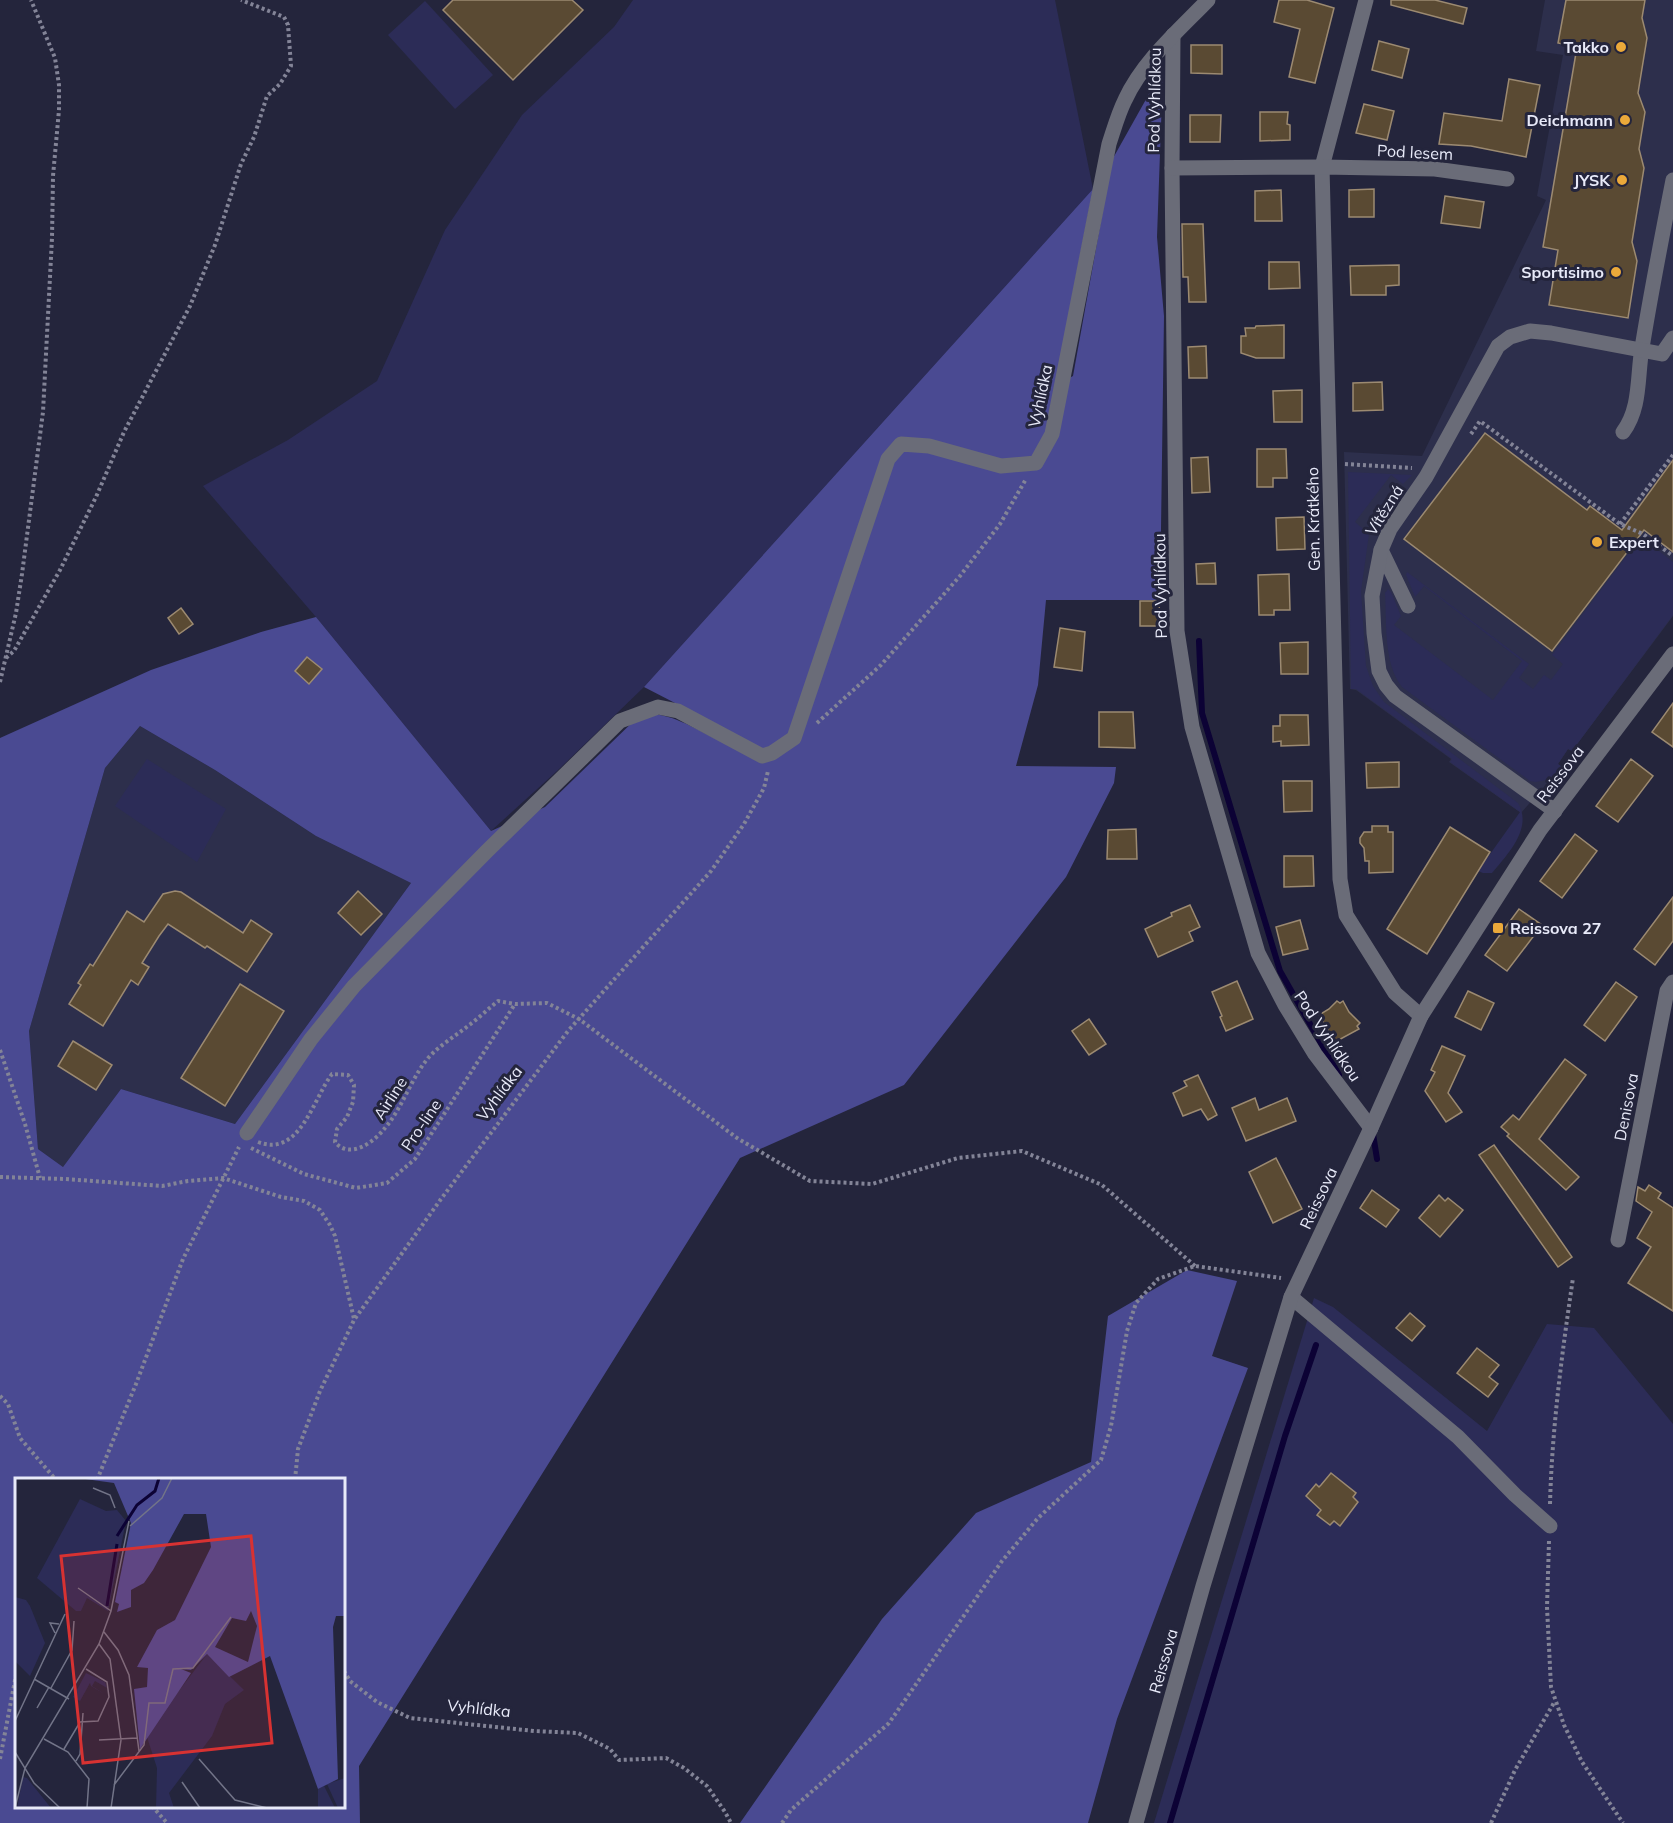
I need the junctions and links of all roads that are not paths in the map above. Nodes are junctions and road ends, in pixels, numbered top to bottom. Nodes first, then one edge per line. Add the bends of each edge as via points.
1 (1208, 0) edge
2 (1366, 0) edge
3 (1173, 35) junction
4 (1322, 167) junction
5 (1172, 168) junction
6 (1507, 178) dead end
7 (1673, 180) edge
8 (1673, 338) edge
9 (1642, 350) junction
10 (1623, 432) dead end
11 (1381, 550) junction
12 (1408, 606) dead end
13 (1673, 654) edge
14 (1555, 811) junction
15 (1673, 982) edge
16 (1421, 1016) junction
17 (1371, 1128) junction
18 (244, 1138) road end
19 (1618, 1240) dead end
20 (1291, 1297) junction
21 (1550, 1526) road end
22 (1136, 1823) edge

1 - 3 street, Vyhlídka
2 - 4 street, Gen. Krátkého
3 - 5 street, Pod Vyhlídkou
3 - 18 street, Vyhlídka via 1125,99 1109,144 1052,434 1036,463 1001,466 929,446 901,444 888,459 794,738 762,756 678,711 658,707 620,720 354,986 311,1039
4 - 5 street, Pod lesem
4 - 6 street, Pod lesem via 1435,169
4 - 16 street, Gen. Krátkého via 1340,879 1346,915 1395,993
5 - 17 street, Pod Vyhlídkou via 1176,631 1192,727 1258,953 1315,1054
7 - 9 street
8 - 9 street, Vítězná via 1662,354
9 - 10 street via 1637,402
9 - 11 street, Vítězná via 1530,332 1498,346
11 - 12 street
11 - 14 street, Vítězná via 1372,596 1376,652 1386,685 1395,696
13 - 14 street, Reissova
14 - 16 street, Reissova
15 - 19 street, Denisova via 1667,990
16 - 17 street, Reissova
17 - 20 street, Reissova
20 - 21 street via 1458,1437
20 - 22 street, Reissova

